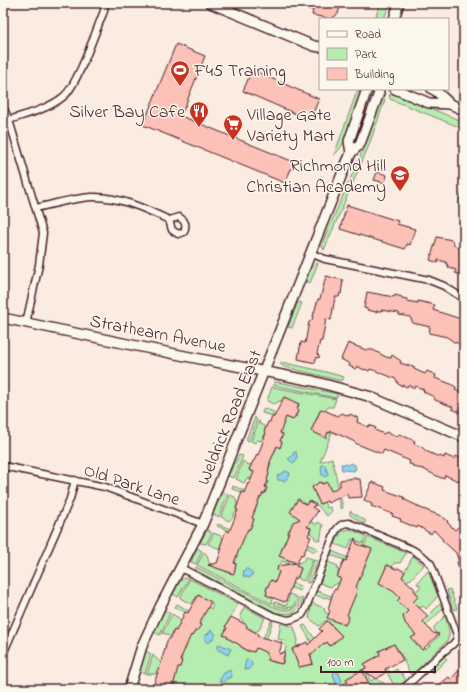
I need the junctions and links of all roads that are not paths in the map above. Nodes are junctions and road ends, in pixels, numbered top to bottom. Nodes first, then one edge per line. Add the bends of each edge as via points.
1 (105, 3) edge
2 (210, 3) edge
3 (399, 3) edge
4 (394, 18) edge
5 (318, 48) edge
6 (367, 90) edge
7 (378, 90) edge
8 (397, 90) edge
9 (434, 90) edge
10 (450, 104) junction
11 (3, 107) edge
12 (464, 110) edge
13 (9, 120) junction
14 (351, 153) junction
15 (36, 208) junction
16 (169, 220) dead end
17 (310, 253) junction
18 (464, 299) edge
19 (3, 318) edge
20 (26, 323) junction
21 (264, 371) junction
22 (464, 437) edge
23 (3, 466) edge
24 (75, 480) junction
25 (203, 524) junction
26 (181, 568) junction
27 (3, 654) edge
28 (129, 689) edge
29 (403, 689) edge

1 - 13 street via 78,74 64,97 40,110
2 - 5 street
3 - 4 street
6 - 14 street, Weldrick Road East via 349,141
7 - 14 street, Weldrick Road East via 379,93 360,144
8 - 10 street via 429,103
9 - 10 street
10 - 12 street
11 - 13 street
13 - 15 street
14 - 17 street, Weldrick Road East
15 - 16 street via 92,197 114,199
15 - 20 street via 43,234
17 - 18 street via 429,280
17 - 21 street, Weldrick Road East
19 - 20 street, Strathearn Avenue
20 - 21 street, Strathearn Avenue
21 - 22 street, Strathearn Avenue via 368,396
21 - 25 street, Weldrick Road East
23 - 24 street, Old Park Lane
24 - 25 street, Old Park Lane via 118,491
24 - 27 street via 70,499
25 - 26 street, Weldrick Road East
26 - 28 street, Weldrick Road East via 142,646
26 - 29 street via 265,613 293,620 305,610 335,532 343,523 349,523 416,552 431,564 457,634 453,644

